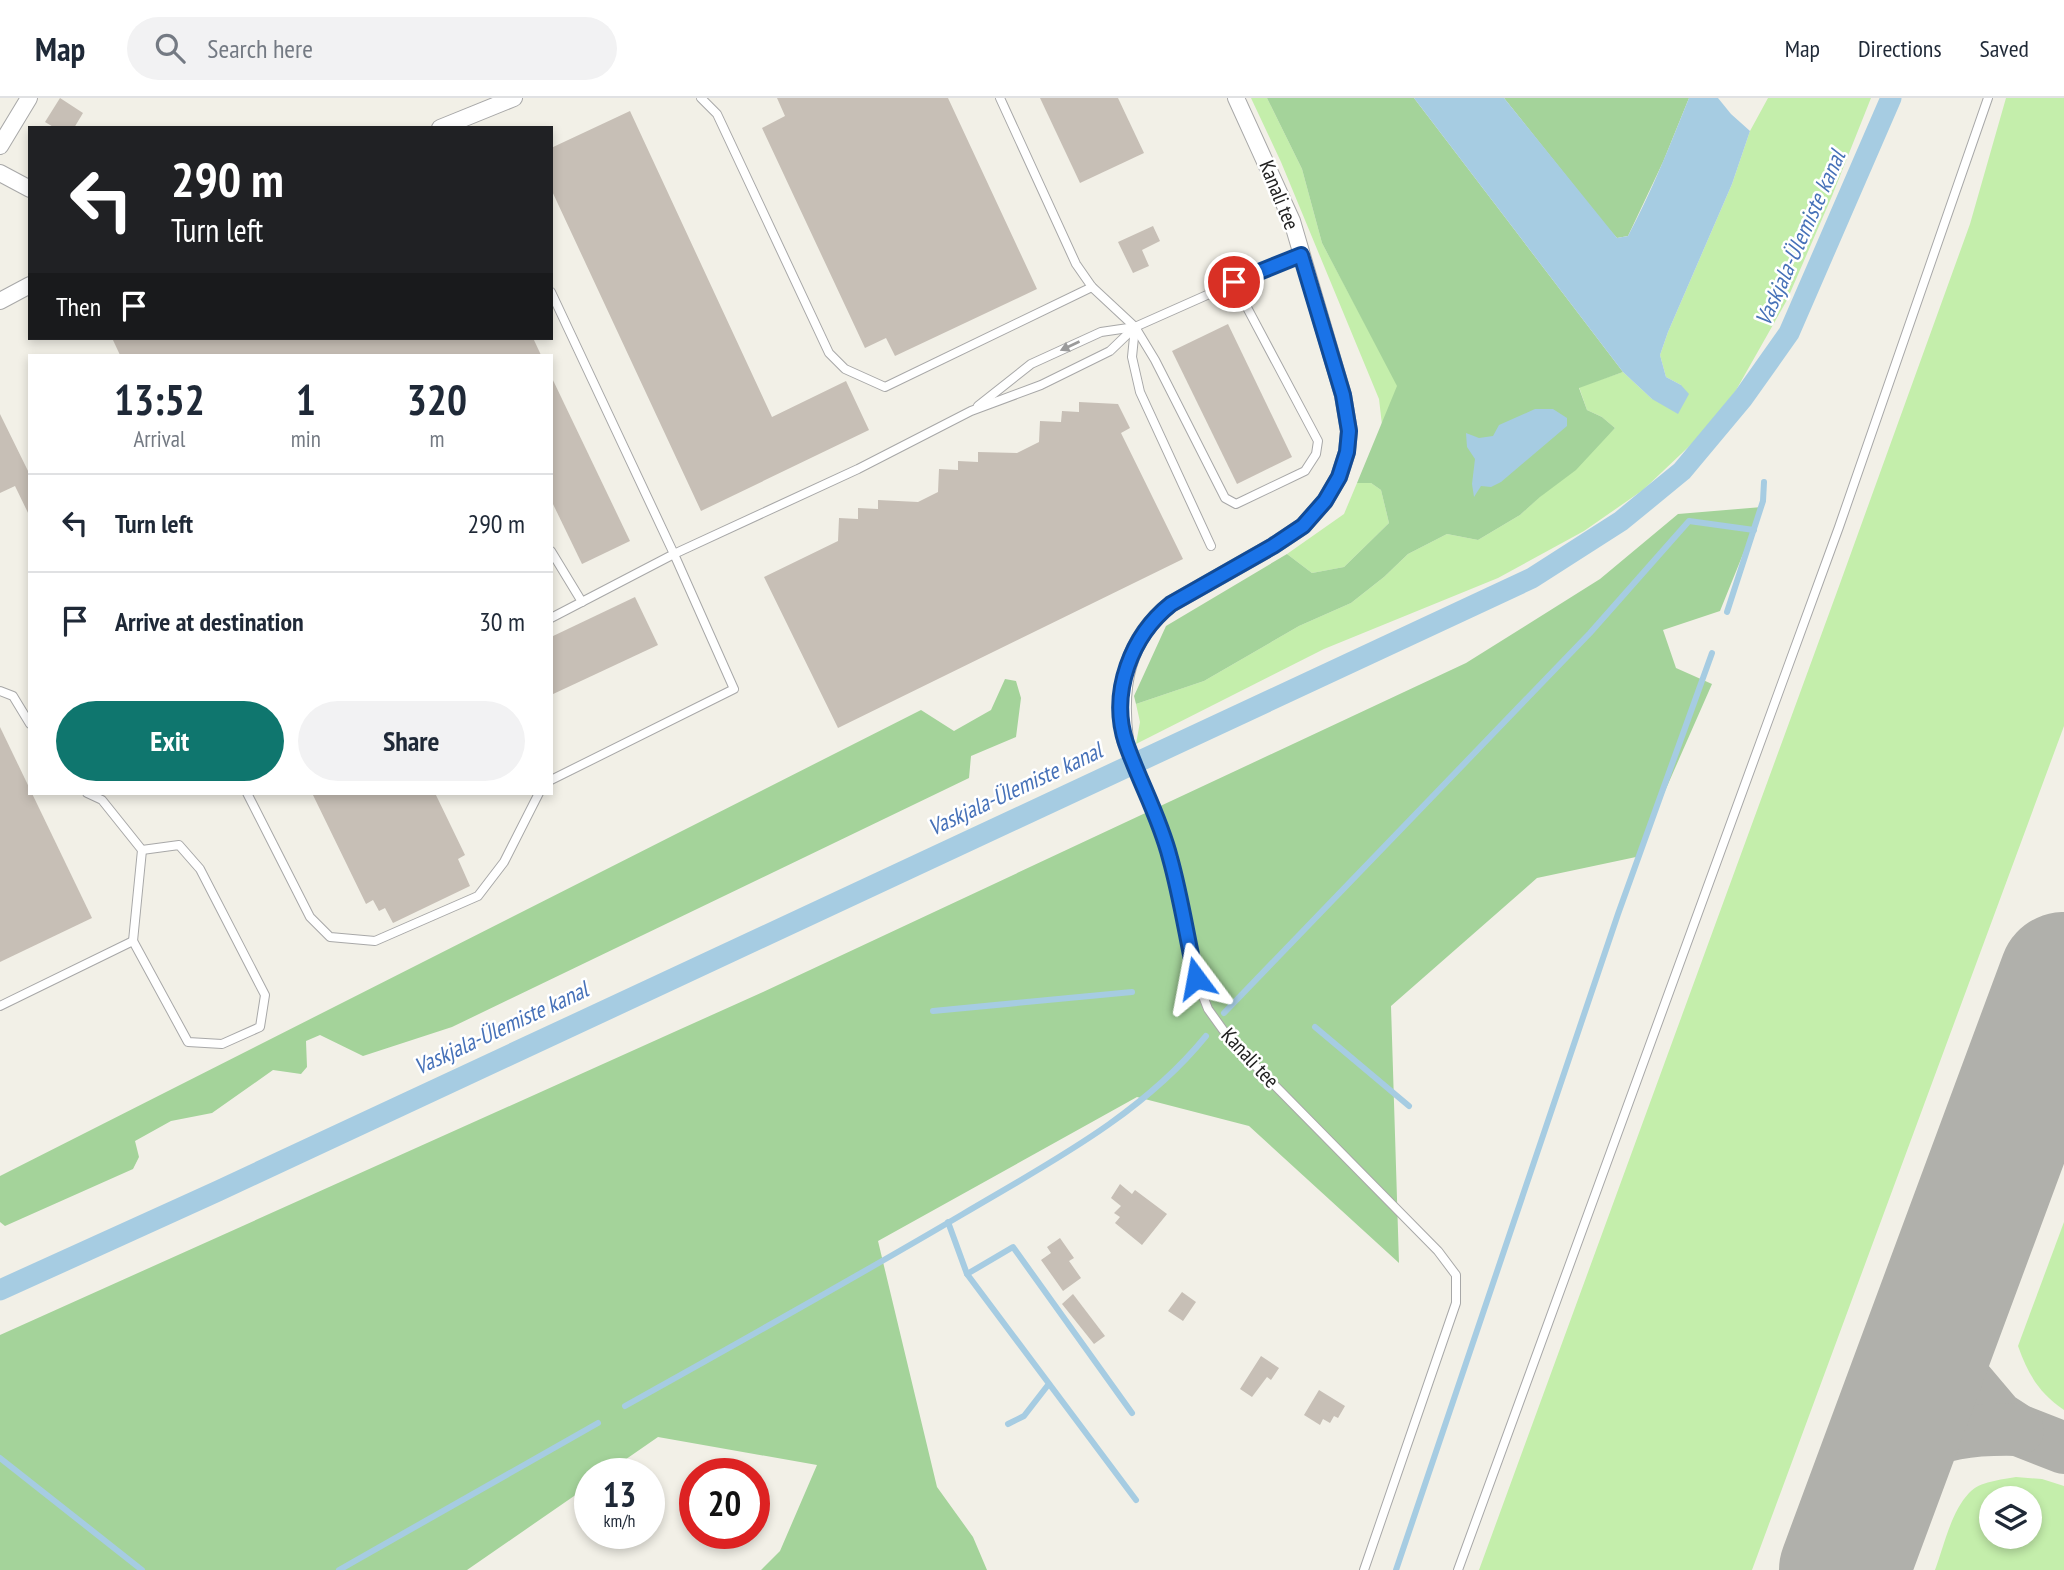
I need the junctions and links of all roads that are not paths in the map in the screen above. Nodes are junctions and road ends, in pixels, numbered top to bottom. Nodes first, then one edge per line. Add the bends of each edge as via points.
1 (29, 98) edge
2 (514, 98) edge
3 (701, 98) edge
4 (1000, 98) edge
5 (1236, 98) edge
6 (1988, 98) edge
7 (472, 122) edge
8 (451, 126) edge
9 (0, 146) edge
10 (0, 173) edge
11 (28, 188) edge
12 (1301, 255) junction
13 (1234, 282) junction
14 (28, 286) edge
15 (1092, 287) junction
16 (553, 296) edge
17 (0, 301) edge
18 (1135, 327) junction
19 (971, 411) junction
20 (1211, 546) dead end
21 (553, 554) edge
22 (674, 554) junction
23 (582, 602) junction
24 (553, 617) edge
25 (0, 691) edge
26 (28, 721) edge
27 (1125, 740) joint
28 (553, 779) edge
29 (91, 795) edge
30 (248, 795) edge
31 (538, 795) edge
32 (142, 850) junction
33 (133, 941) junction
34 (0, 1006) edge
35 (1364, 1570) edge
36 (1458, 1570) edge

1 - 9 street
2 - 7 street
3 - 15 lane via 717,114 829,353 845,369 885,387
4 - 15 lane via 1076,264
5 - 12 street, Kanali tee via 1292,221
6 - 36 lane via 1839,527
7 - 8 street
10 - 11 street
12 - 13 lane
12 - 27 street, Kanali tee via 1343,395 1349,431 1339,477 1303,526 1156,616 1132,651 1125,672
13 - 18 lane
13 - 18 lane via 1318,441 1305,471 1255,496 1236,504 1225,498
14 - 17 street
15 - 18 lane
16 - 22 lane
18 - 19 lane via 1110,351 1041,385
18 -> 19 lane via 1101,332 1031,365
18 - 20 lane via 1132,357 1140,392
19 - 22 lane
21 - 23 lane
22 - 23 lane
22 - 28 lane via 734,689
23 - 24 lane
25 - 26 lane via 13,696
27 - 35 lane, Kanali tee via 1170,857 1196,978 1208,1009 1231,1041 1438,1251 1456,1275 1456,1303
29 - 32 lane via 102,800
30 - 31 lane via 310,918 330,937 375,941 478,896 504,862
32 - 33 lane
32 - 33 lane via 179,845 200,869 265,995 260,1027 222,1044 188,1042
33 - 34 lane

